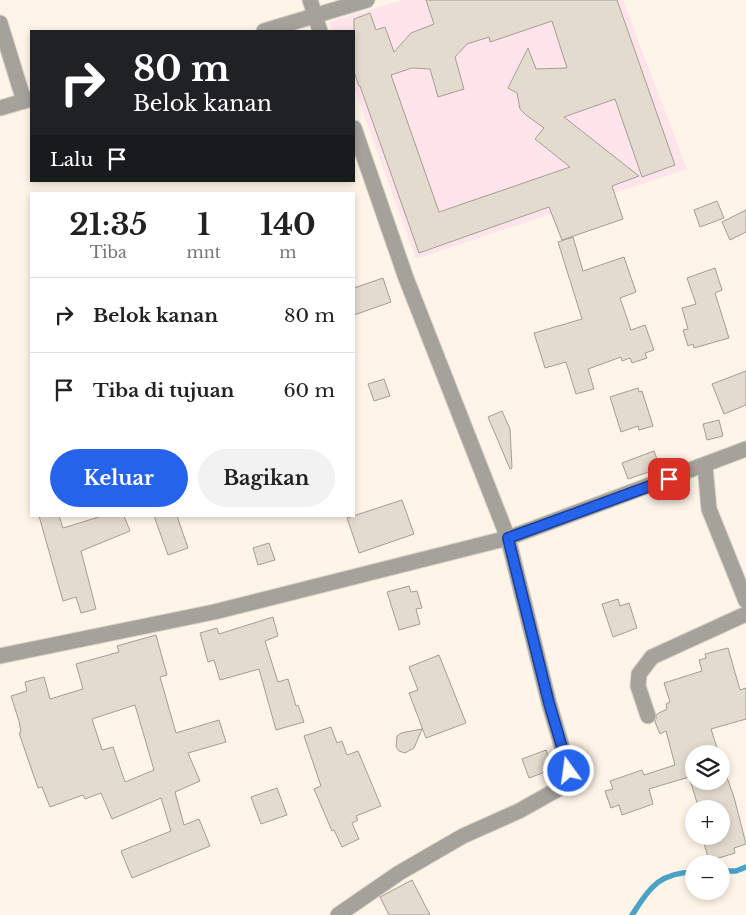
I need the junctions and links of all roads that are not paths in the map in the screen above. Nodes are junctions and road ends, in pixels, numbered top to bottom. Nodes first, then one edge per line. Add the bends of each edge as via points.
1 (310, 0) edge
2 (367, 0) edge
3 (315, 16) junction
4 (0, 23) edge
5 (267, 30) edge
6 (320, 30) edge
7 (28, 100) edge
8 (0, 108) edge
9 (355, 131) edge
10 (746, 449) edge
11 (705, 466) junction
12 (508, 538) junction
13 (746, 602) edge
14 (746, 614) edge
15 (0, 656) edge
16 (648, 716) dead end
17 (338, 915) edge

1 - 3 street
2 - 3 street
3 - 5 street
3 - 6 street
4 - 7 street
7 - 8 street
9 - 12 street via 406,278
10 - 11 street
11 - 12 street
11 - 13 street via 709,509
12 - 15 street via 214,612
12 - 17 street via 549,703 568,762 568,779 560,788 464,836 399,874
14 - 16 street via 652,656 639,674 638,686

